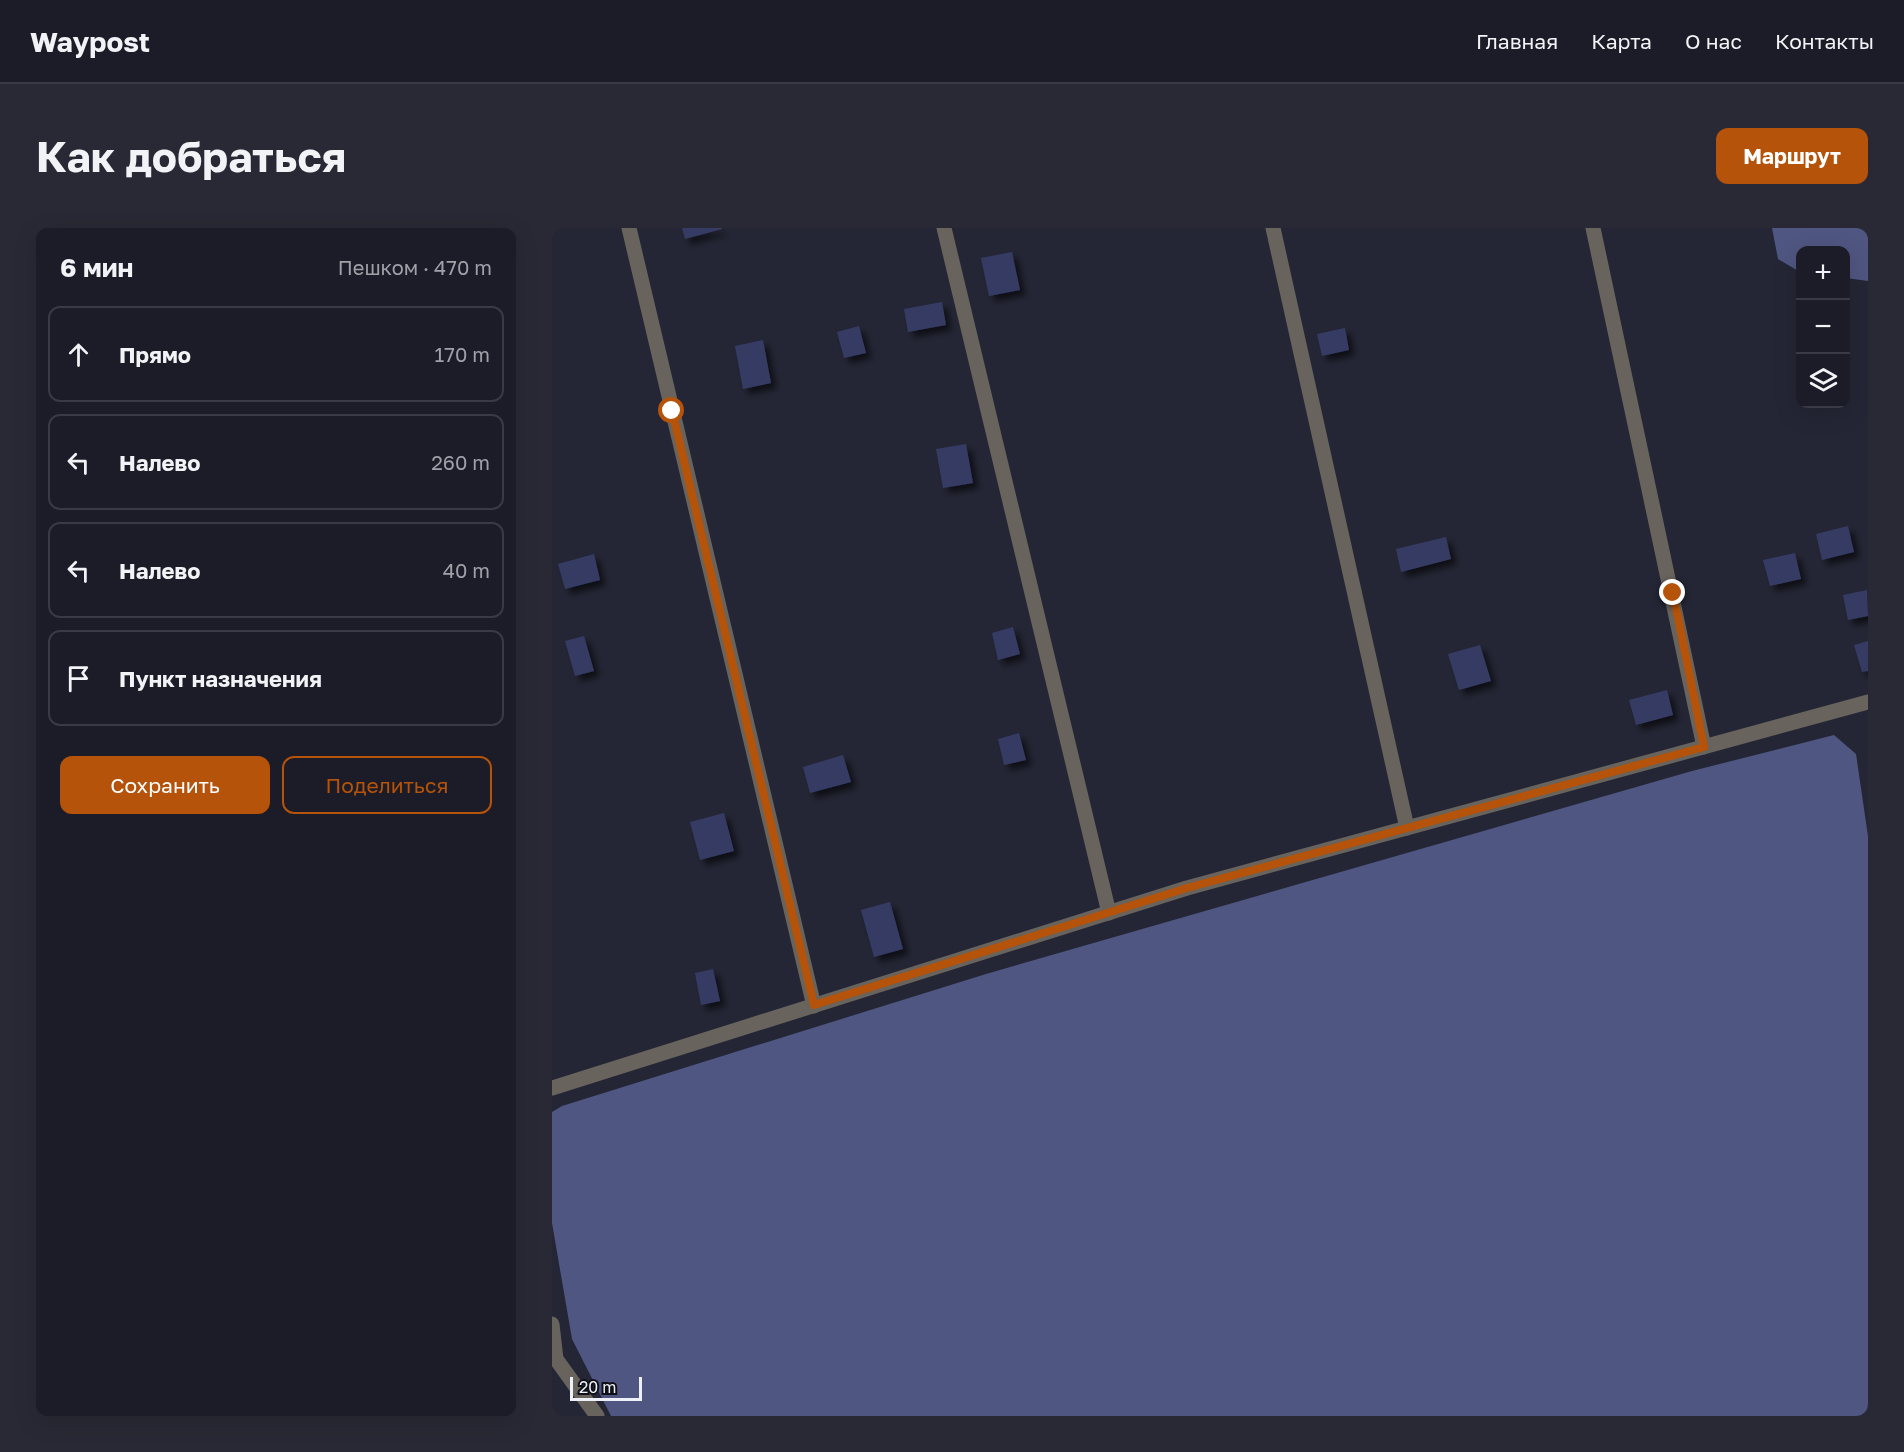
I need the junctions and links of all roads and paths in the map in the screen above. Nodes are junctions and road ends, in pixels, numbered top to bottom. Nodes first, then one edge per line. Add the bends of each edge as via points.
1 (629, 228) edge
2 (944, 228) edge
3 (1273, 228) edge
4 (1593, 228) edge
5 (1868, 702) edge
6 (1704, 747) junction
7 (1407, 828) junction
8 (1109, 913) junction
9 (814, 1005) junction
10 (552, 1088) edge
11 (552, 1324) edge
12 (597, 1416) edge

1 - 9 lane
2 - 8 lane
3 - 7 lane
4 - 6 lane
5 - 6 lane
6 - 7 lane
7 - 8 lane
8 - 9 lane
9 - 10 lane
11 - 12 lane via 556,1359

